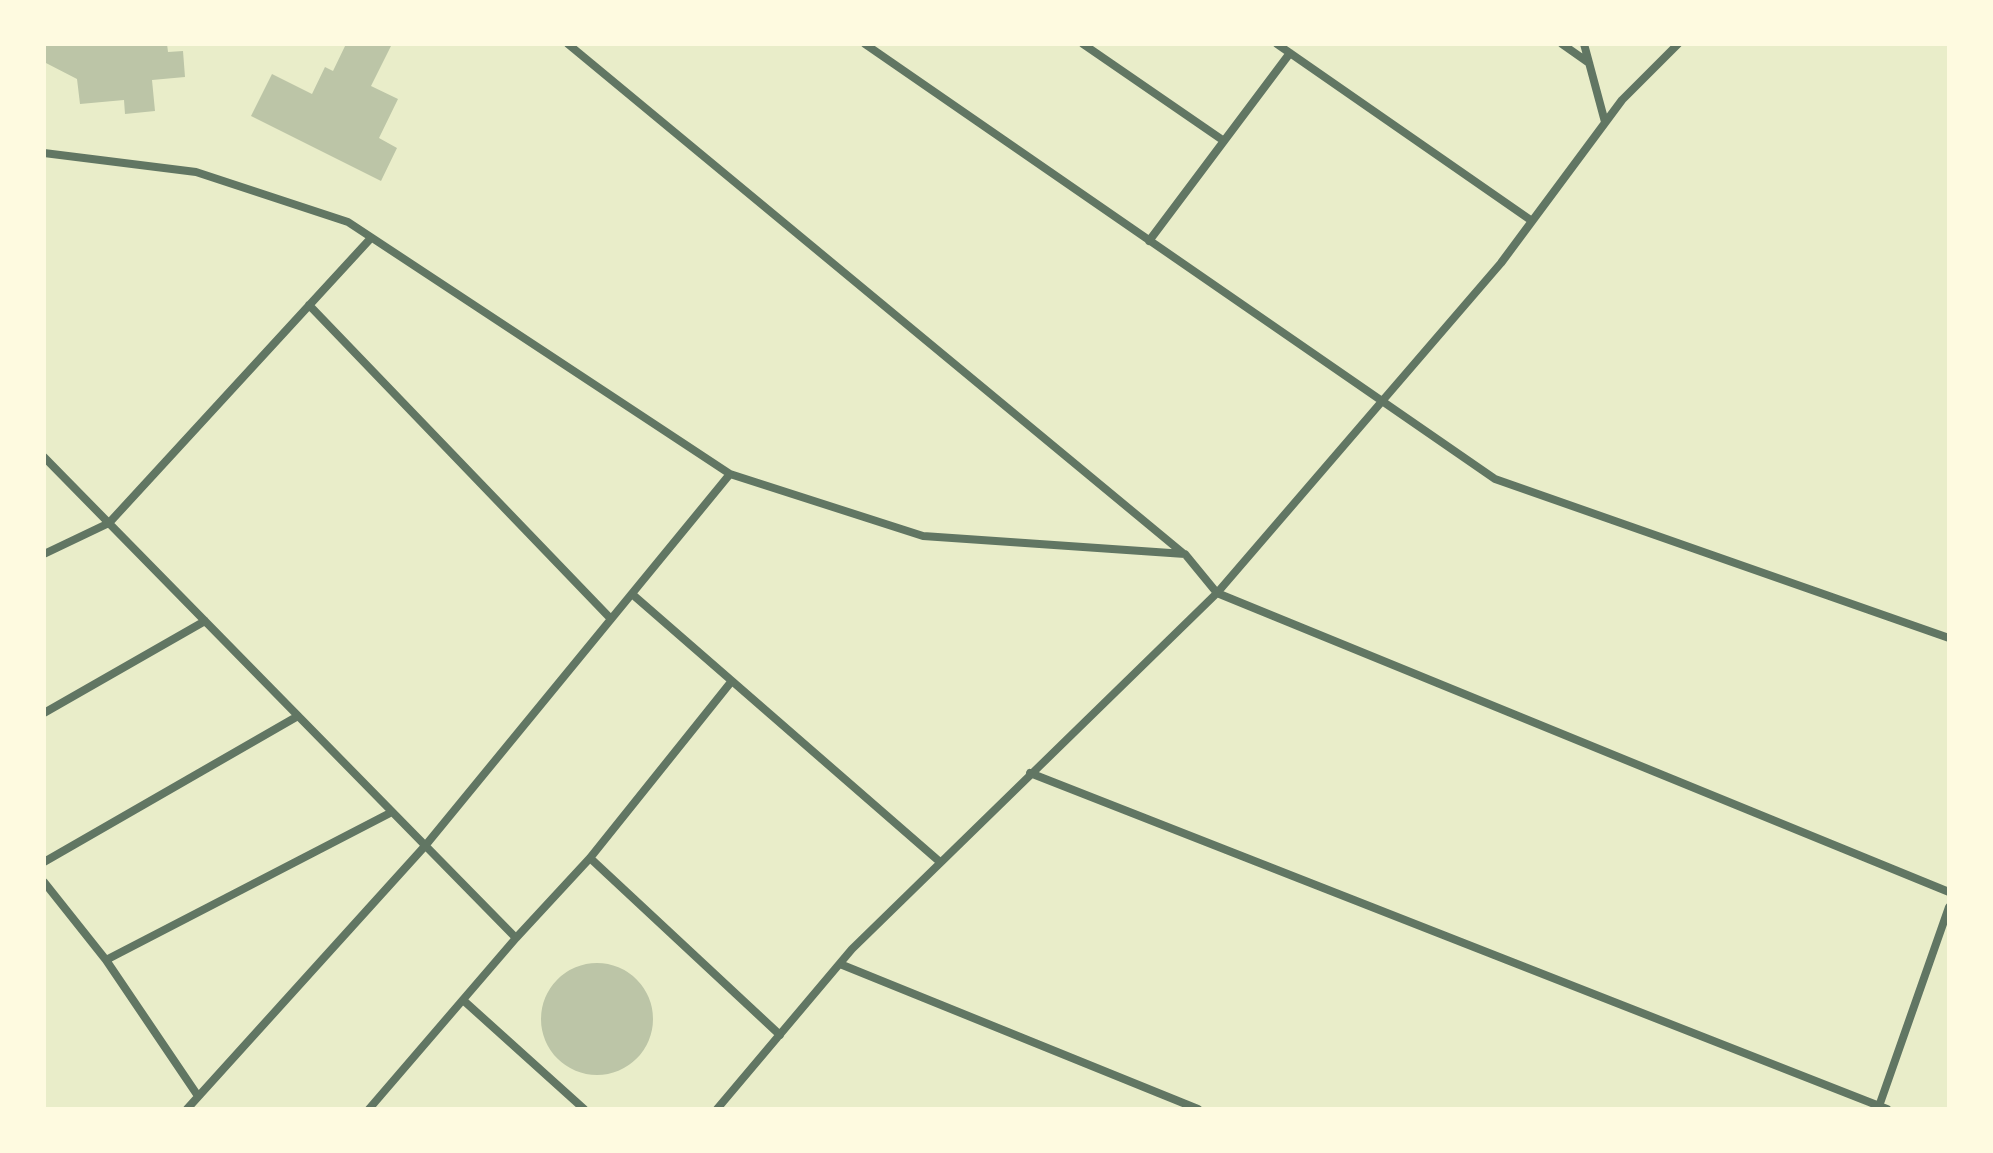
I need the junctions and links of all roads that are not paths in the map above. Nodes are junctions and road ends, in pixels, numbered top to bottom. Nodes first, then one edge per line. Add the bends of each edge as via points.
1 (568, 44) edge
2 (865, 44) edge
3 (1083, 44) edge
4 (1277, 44) edge
5 (1562, 44) edge
6 (1584, 44) edge
7 (1678, 44) edge
8 (1290, 53) junction
9 (1590, 64) junction
10 (1605, 122) junction
11 (1224, 141) junction
12 (44, 153) edge
13 (1532, 221) junction
14 (371, 238) junction
15 (1149, 241) junction
16 (309, 305) junction
17 (1381, 402) junction
18 (44, 457) edge
19 (730, 474) junction
20 (109, 523) junction
21 (44, 554) edge
22 (1185, 554) junction
23 (1217, 593) junction
24 (632, 594) junction
25 (611, 619) junction
26 (205, 621) junction
27 (1949, 638) edge
28 (731, 682) junction
29 (44, 713) edge
30 (298, 716) junction
31 (1030, 773) junction
32 (392, 812) junction
33 (425, 846) junction
34 (590, 858) junction
35 (44, 862) edge
36 (940, 862) junction
37 (44, 882) edge
38 (1949, 892) edge
39 (1949, 907) edge
40 (516, 938) junction
41 (106, 960) junction
42 (840, 964) junction
43 (463, 1000) junction
44 (780, 1035) junction
45 (198, 1096) junction
46 (1881, 1108) edge
47 (187, 1109) edge
48 (369, 1109) edge
49 (584, 1109) edge
50 (717, 1109) edge
51 (1198, 1109) edge

1 - 22 street
2 - 15 street
3 - 11 street
4 - 8 street
5 - 9 street
6 - 9 street
7 - 10 street
8 - 11 street
8 - 13 street
9 - 10 street
10 - 13 street
11 - 15 street
12 - 14 street via 196,172 348,222
13 - 17 street
14 - 16 street
14 - 19 street
15 - 17 street
16 - 20 street
16 - 25 street
17 - 23 street
17 - 27 street via 1495,479
18 - 20 street
19 - 22 street via 923,536
19 - 24 street
20 - 21 street
20 - 26 street
22 - 23 street
23 - 31 street
23 - 38 street
24 - 25 street
24 - 28 street
25 - 33 street
26 - 29 street
26 - 30 street
28 - 34 street
28 - 36 street
30 - 32 street
30 - 35 street
31 - 36 street
31 - 46 street
32 - 33 street
32 - 41 street
33 - 40 street
33 - 45 street
34 - 40 street
34 - 44 street
36 - 42 street
37 - 41 street
39 - 46 street
40 - 43 street
41 - 45 street
42 - 44 street
42 - 51 street
43 - 48 street
43 - 49 street
44 - 50 street
45 - 47 street

